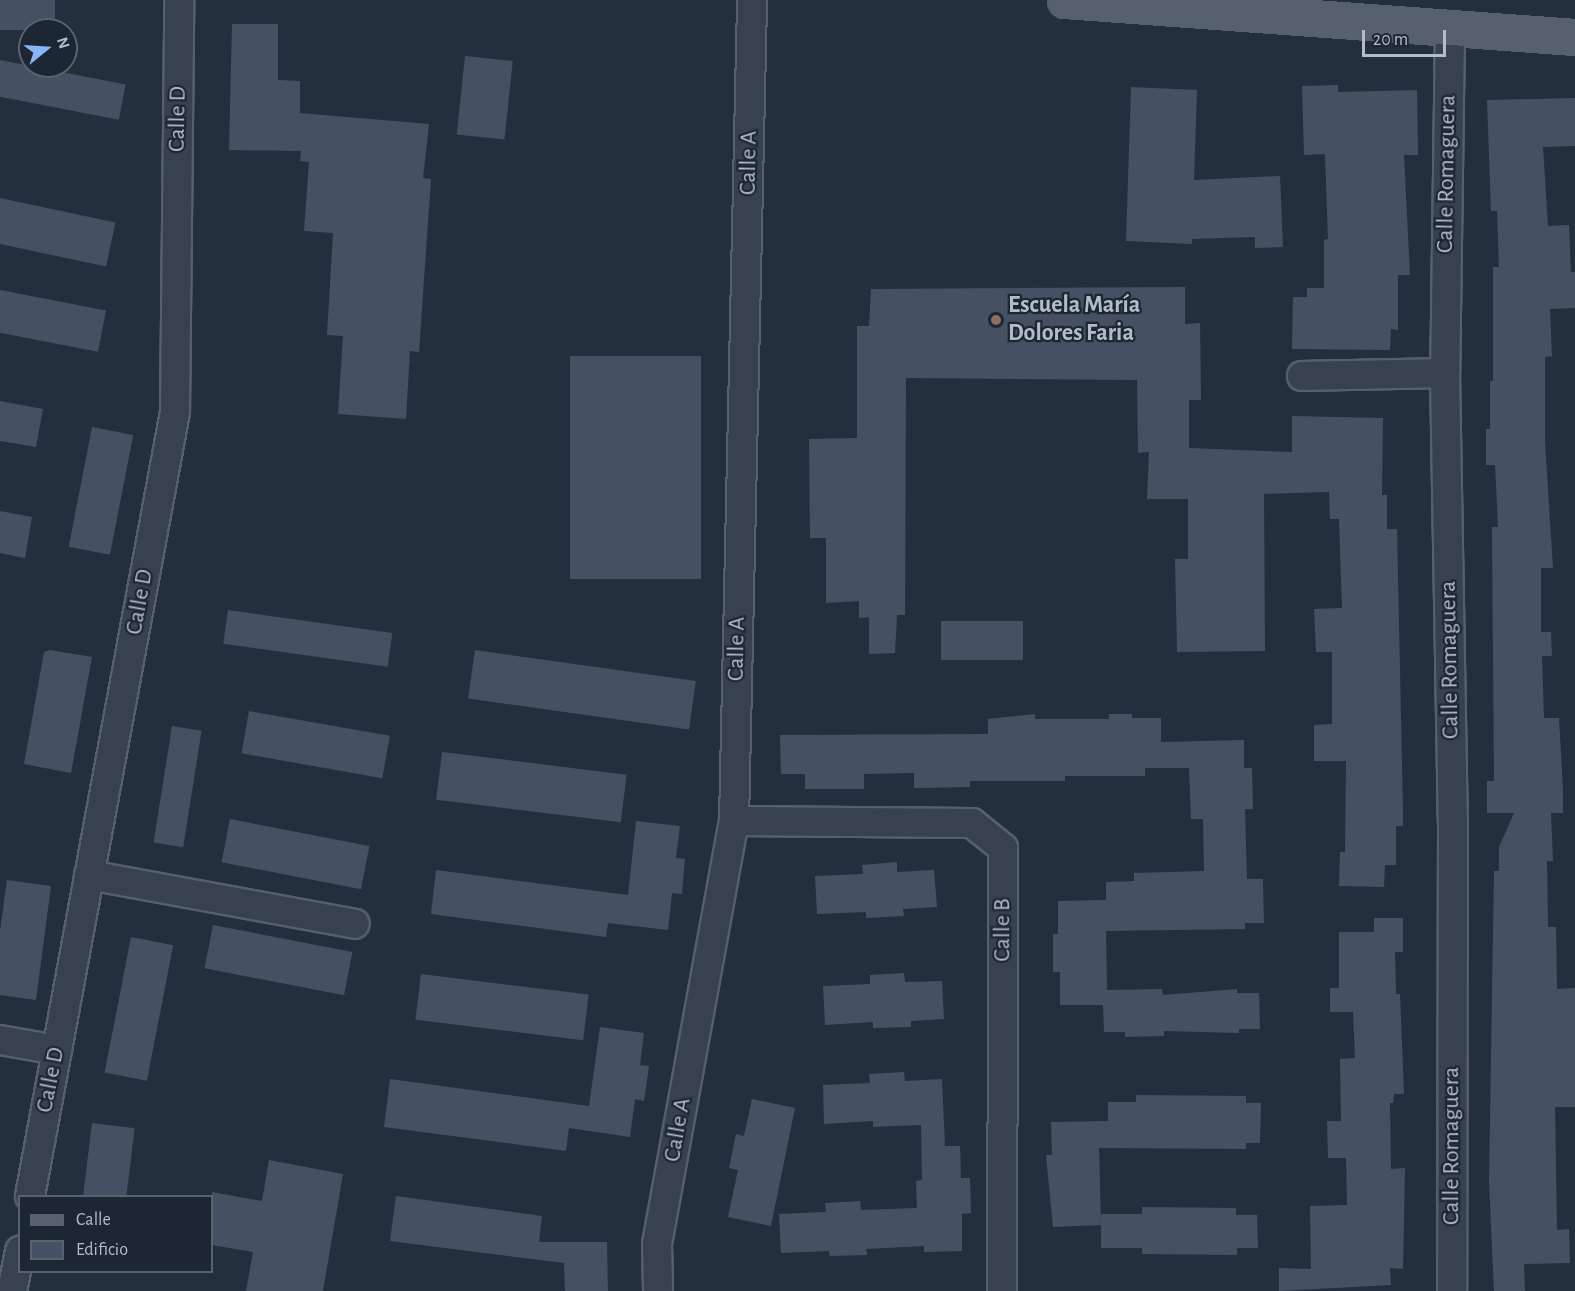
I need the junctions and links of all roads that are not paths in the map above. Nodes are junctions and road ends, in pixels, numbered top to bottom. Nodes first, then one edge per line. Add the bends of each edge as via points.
1 (179, 0) edge
2 (752, 0) edge
3 (1065, 0) edge
4 (1450, 29) junction
5 (1575, 37) edge
6 (1444, 374) junction
7 (1302, 376) dead end
8 (734, 822) junction
9 (89, 875) junction
10 (355, 924) dead end
11 (0, 1040) edge
12 (57, 1050) junction
13 (30, 1195) edge
14 (18, 1261) edge
15 (12, 1291) edge
16 (658, 1291) edge
17 (1002, 1291) edge
18 (1452, 1291) edge

1 - 9 street, Calle D via 175,412
2 - 8 street, Calle A
3 - 4 main road
4 - 5 main road
4 - 6 street, Calle Romaguera
6 - 7 street
6 - 18 street, Calle Romaguera via 1453,822
8 - 16 street, Calle A via 657,1244
8 - 17 street, Calle B via 972,823 1003,848
9 - 10 street
9 - 12 street, Calle D
11 - 12 street
12 - 13 street, Calle D
14 - 15 street

